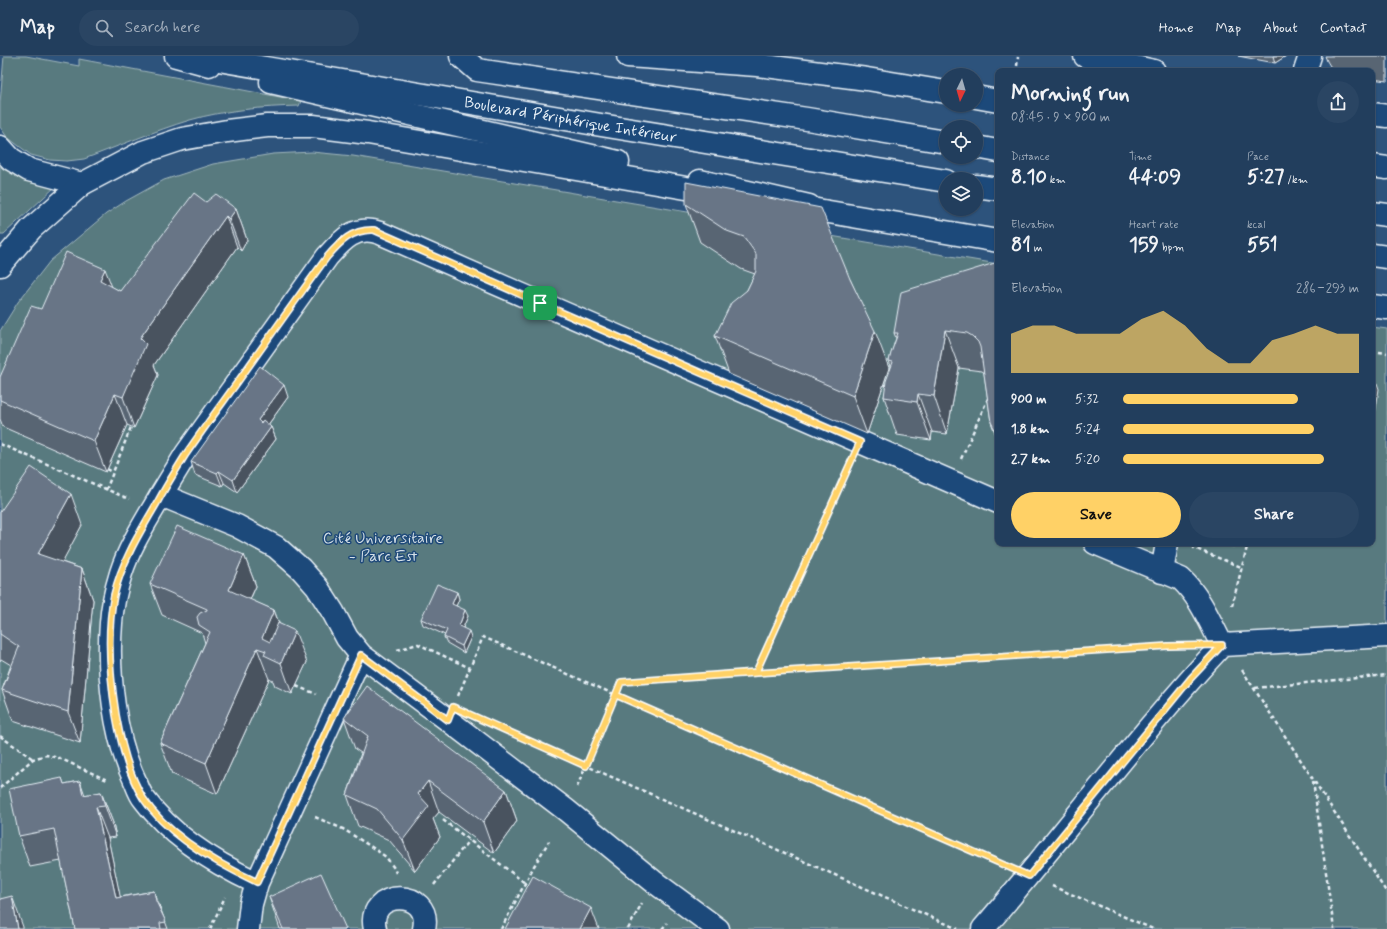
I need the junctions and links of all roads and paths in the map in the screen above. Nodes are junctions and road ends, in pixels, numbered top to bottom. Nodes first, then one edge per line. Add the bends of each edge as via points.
1 (176, 56) edge
2 (195, 56) edge
3 (461, 56) edge
4 (628, 56) edge
5 (723, 56) edge
6 (1018, 56) edge
7 (1085, 56) edge
8 (1310, 56) edge
9 (757, 64) junction
10 (1017, 66) dead end
11 (1140, 68) edge
12 (1306, 68) edge
13 (939, 91) edge
14 (983, 98) edge
15 (995, 100) edge
16 (1375, 114) edge
17 (1387, 116) edge
18 (939, 141) edge
19 (0, 147) edge
20 (983, 148) edge
21 (995, 150) edge
22 (1375, 166) edge
23 (1387, 168) edge
24 (939, 180) edge
25 (82, 184) junction
26 (983, 187) edge
27 (995, 189) edge
28 (1375, 213) edge
29 (1387, 215) edge
30 (868, 219) junction
31 (995, 240) edge
32 (1375, 255) edge
33 (1387, 257) edge
34 (0, 265) edge
35 (1375, 306) edge
36 (1387, 308) edge
37 (1375, 351) edge
38 (1387, 353) edge
39 (991, 391) edge
40 (131, 427) dead end
41 (860, 442) junction
42 (0, 444) edge
43 (107, 469) dead end
44 (113, 472) junction
45 (951, 482) junction
46 (106, 490) junction
47 (995, 501) edge
48 (157, 502) junction
49 (1102, 546) edge
50 (1166, 546) edge
51 (1194, 546) edge
52 (1234, 546) edge
53 (1247, 547) joint
54 (1242, 567) junction
55 (1162, 572) junction
56 (1387, 636) edge
57 (1222, 645) junction
58 (367, 660) junction
59 (470, 668) junction
60 (756, 672) junction
61 (1387, 675) edge
62 (1254, 688) junction
63 (616, 695) junction
64 (448, 720) junction
65 (502, 729) dead end
66 (0, 736) edge
67 (33, 759) junction
68 (586, 766) junction
69 (1313, 779) junction
70 (108, 781) dead end
71 (0, 788) edge
72 (294, 804) junction
73 (566, 810) junction
74 (443, 820) edge
75 (469, 840) junction
76 (549, 841) dead end
77 (236, 873) junction
78 (1029, 876) junction
79 (257, 882) junction
80 (525, 882) junction
81 (1387, 893) edge
82 (410, 901) junction
83 (210, 929) edge
84 (248, 929) edge
85 (375, 929) edge
86 (424, 929) edge
87 (500, 929) edge
88 (718, 929) edge
89 (959, 929) edge
90 (983, 929) edge
91 (1153, 929) edge
92 (1334, 929) edge

1 - 30 main road via 280,85
2 - 24 main road, Boulevard Périphérique Intérieur
3 - 18 main road via 477,70
4 - 9 main road
5 - 9 main road
6 - 10 path
7 - 11 main road
8 - 12 main road
9 - 13 main road
14 - 15 main road
16 - 17 main road
19 - 25 main road via 11,159 29,170
20 - 21 main road
22 - 23 main road
25 - 30 main road via 143,152 182,139 267,126 313,126 376,134
25 - 34 main road via 30,229
26 - 27 main road
28 - 29 main road
30 - 31 main road
32 - 33 main road
35 - 36 main road
37 - 38 path
39 - 45 path
40 - 44 path
41 - 45 main road
41 - 48 main road via 380,233 366,230 350,235 327,257 186,454
41 - 60 path
42 - 46 path
43 - 44 path
44 - 46 path
45 - 47 main road
46 - 48 path
48 - 58 main road via 237,526 276,547 317,587 347,638
48 - 77 main road via 130,549 114,595 110,623 110,658 119,732 132,776 152,810 188,842
49 - 55 main road
50 - 55 main road
51 - 54 path
52 - 53 path
53 - 54 path
54 - 57 path
55 - 57 main road via 1181,579 1190,588
56 - 57 main road
57 - 60 path via 1168,646
57 - 62 path
57 - 78 main road via 1176,696
58 - 59 path via 418,644
58 - 64 main road
58 - 72 main road
59 - 63 path via 483,637
59 - 64 path
60 - 63 path via 621,682
61 - 62 path
62 - 69 path
63 - 68 path
63 - 78 path
64 - 73 main road
65 - 68 path
66 - 67 path
67 - 70 path via 51,755
67 - 71 path
68 - 73 path
68 - 89 path
69 - 81 path
69 - 92 path
72 - 79 main road
72 - 82 path via 343,829 386,858 394,868
73 - 88 main road via 653,881
74 - 75 path
75 - 80 path
75 - 82 path
76 - 80 path
77 - 79 main road
77 - 83 path
78 - 90 main road
78 - 91 path
79 - 84 main road
80 - 87 path
82 - 85 main road via 393,898 386,901 376,912
82 - 86 main road via 425,920

